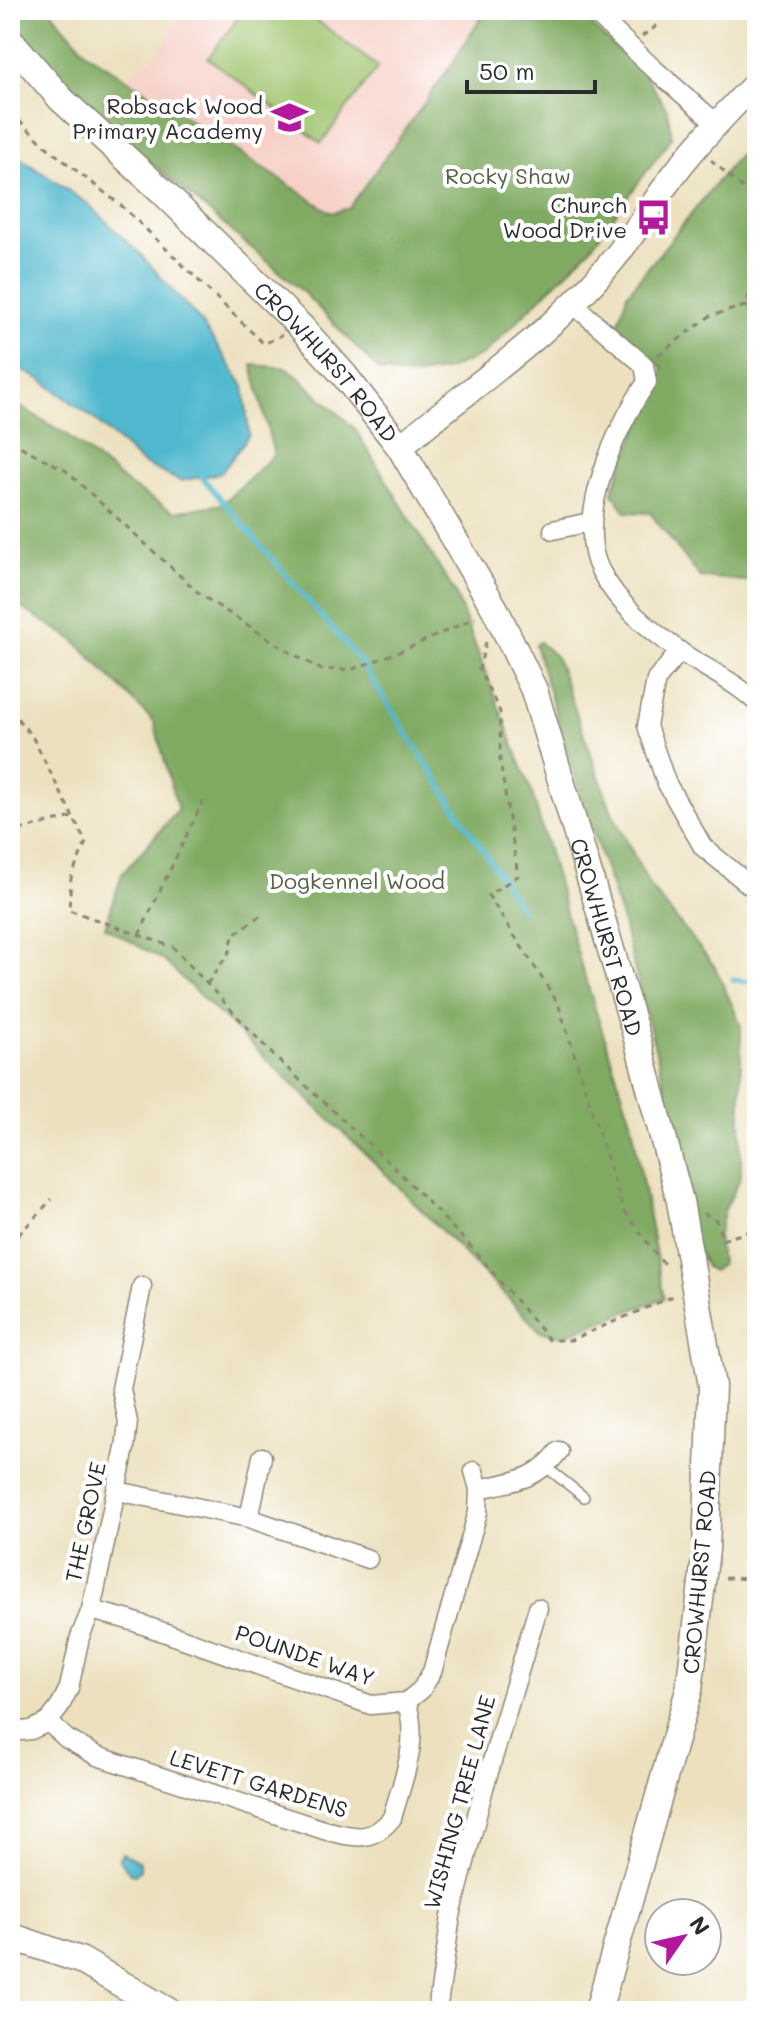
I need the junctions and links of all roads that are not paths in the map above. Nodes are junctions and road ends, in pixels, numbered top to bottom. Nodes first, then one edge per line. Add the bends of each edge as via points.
1 (592, 10) edge
2 (10, 40) edge
3 (757, 82) edge
4 (716, 123) junction
5 (573, 304) junction
6 (400, 447) junction
7 (590, 522) junction
8 (553, 530) dead end
9 (680, 651) junction
10 (755, 696) edge
11 (757, 891) edge
12 (142, 1286) dead end
13 (559, 1451) dead end
14 (262, 1457) dead end
15 (546, 1467) junction
16 (117, 1491) junction
17 (584, 1497) dead end
18 (249, 1518) junction
19 (368, 1559) dead end
20 (538, 1608) dead end
21 (91, 1610) junction
22 (406, 1702) junction
23 (48, 1722) junction
24 (10, 1732) edge
25 (10, 1936) edge
26 (602, 2008) edge
27 (168, 2011) edge
28 (437, 2011) edge

1 - 4 street
2 - 6 main road, CROWHURST ROAD via 61,99 300,326
3 - 4 street
4 - 5 street via 609,266
5 - 6 street
5 - 7 street via 644,365 647,382 602,474
6 - 26 main road, CROWHURST ROAD via 495,609 534,690 680,1201 712,1386 706,1550 689,1690
7 - 8 street
7 - 9 street via 599,568 632,613
9 - 10 street
9 - 11 street via 656,680 647,726 666,782 703,847
12 - 16 street, THE GROVE via 121,1389 128,1422
13 - 15 street
14 - 18 street
15 - 17 lane
15 - 22 street via 531,1477 477,1480 478,1512 432,1672
16 - 18 street
16 - 21 street, THE GROVE
18 - 19 street
20 - 28 street, WISHING TREE LANE via 451,1916
21 - 22 street, POUNDE WAY via 371,1705
21 - 23 street, THE GROVE via 69,1688
22 - 23 street, LEVETT GARDENS via 413,1736 392,1818 383,1829 356,1838 97,1756
23 - 24 street
25 - 27 main road via 80,1960

